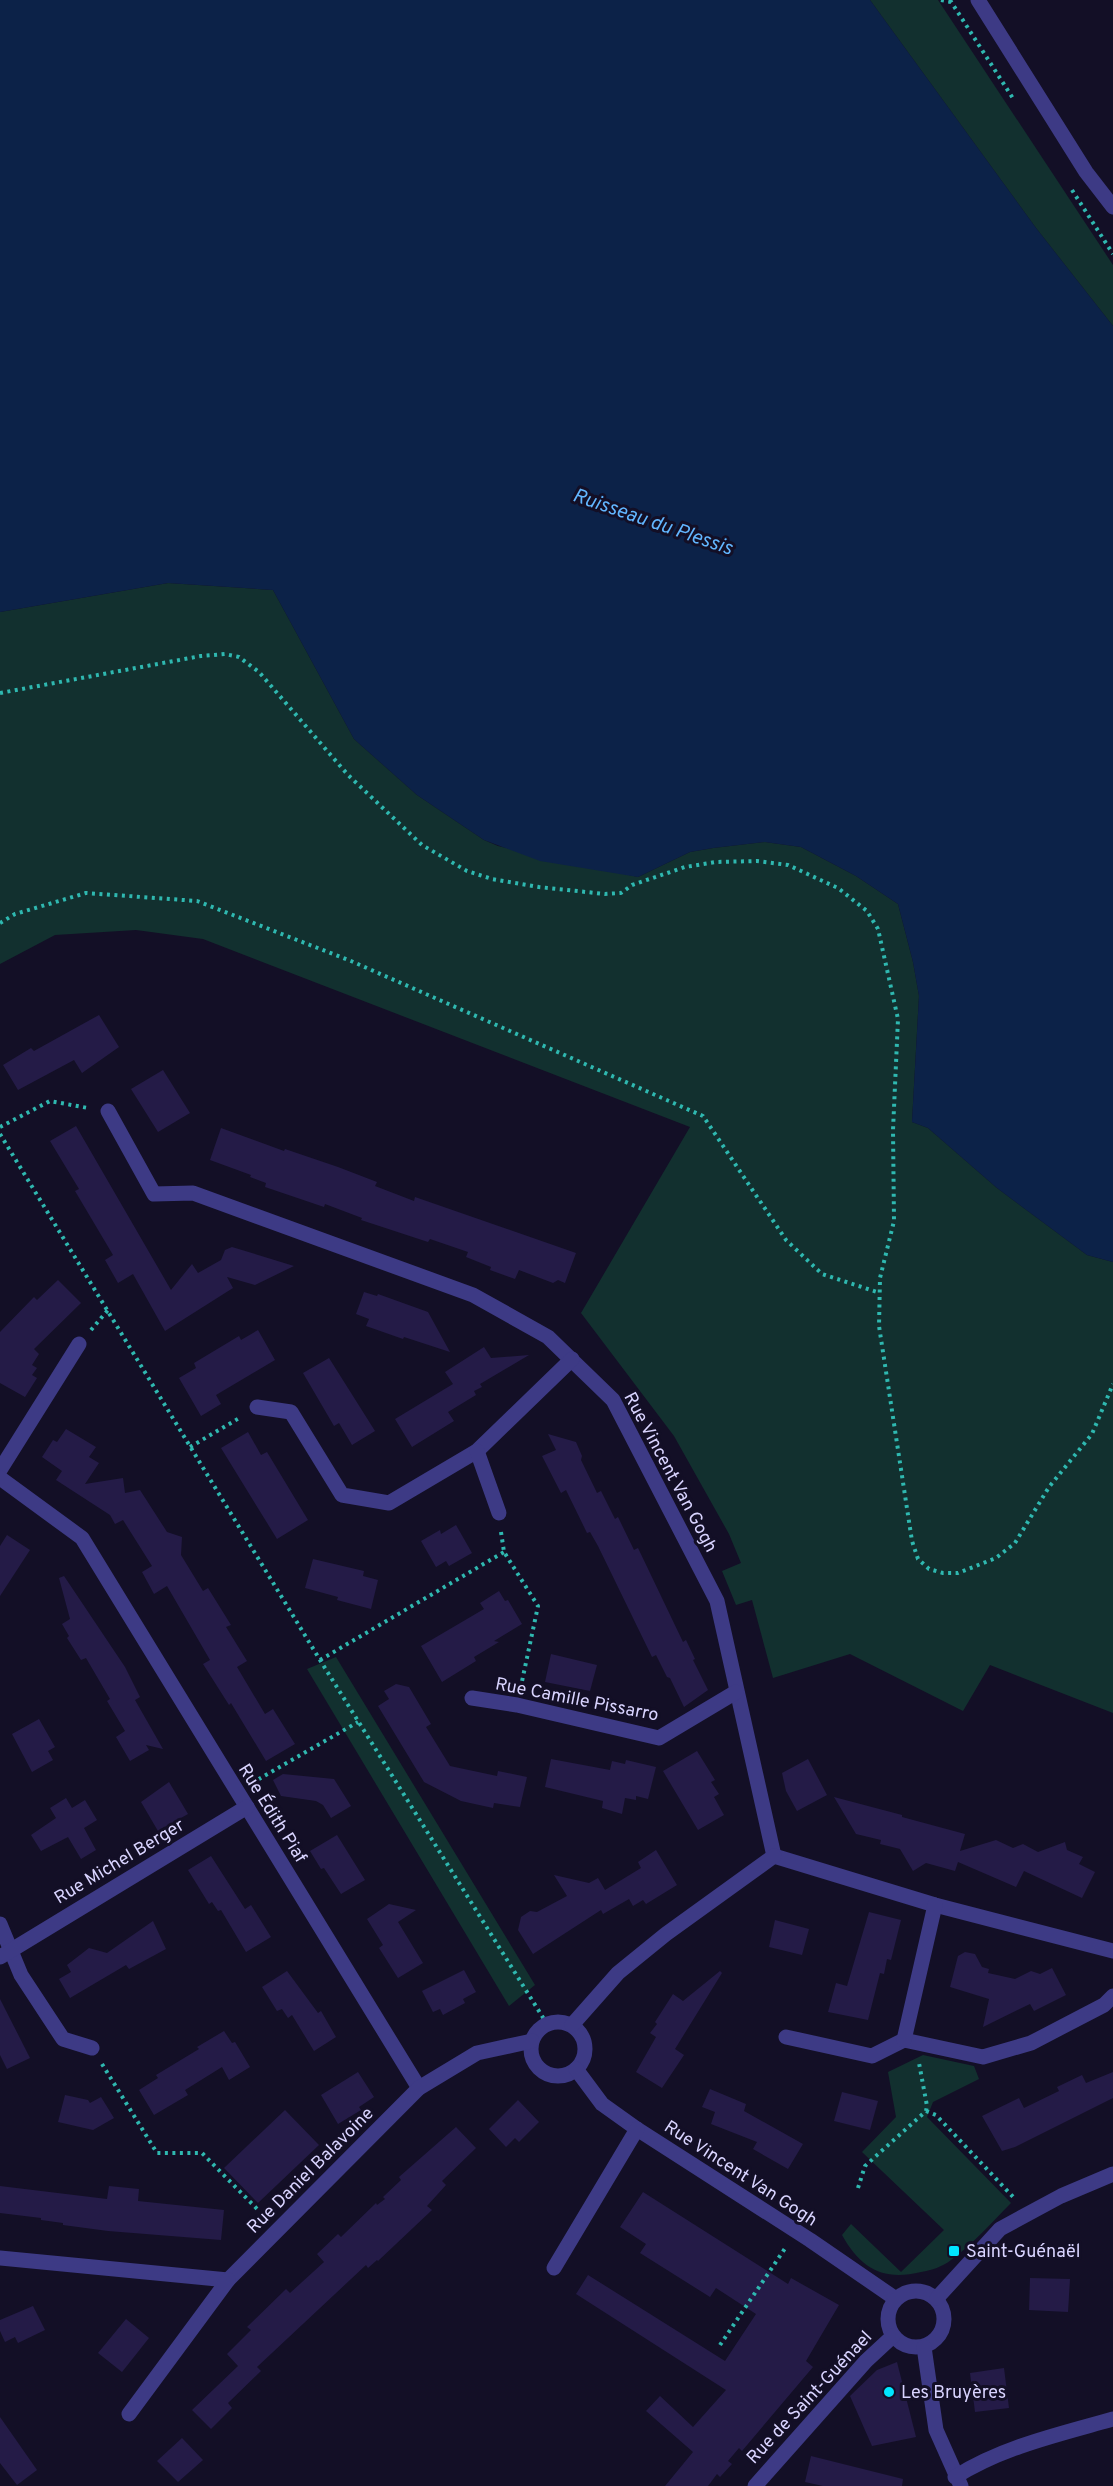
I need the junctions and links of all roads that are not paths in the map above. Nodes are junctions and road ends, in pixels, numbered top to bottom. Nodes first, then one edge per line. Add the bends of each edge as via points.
1 (978, 0) edge
2 (1113, 207) edge
3 (108, 1112) road end
4 (79, 1344) road end
5 (572, 1359) junction
6 (257, 1407) road end
7 (477, 1451) junction
8 (0, 1470) edge
9 (0, 1478) edge
10 (499, 1513) road end
11 (736, 1692) junction
12 (472, 1698) dead end
13 (247, 1807) junction
14 (774, 1856) junction
15 (934, 1905) junction
16 (0, 1924) edge
17 (1113, 1951) edge
18 (6, 1953) edge
19 (1113, 1996) edge
20 (572, 2025) junction
21 (786, 2037) dead end
22 (904, 2040) junction
23 (532, 2041) junction
24 (92, 2048) road end
25 (576, 2069) junction
26 (419, 2088) junction
27 (637, 2129) junction
28 (1113, 2175) edge
29 (0, 2258) edge
30 (554, 2268) dead end
31 (228, 2280) junction
32 (937, 2298) junction
33 (896, 2299) junction
34 (893, 2336) junction
35 (924, 2347) junction
36 (129, 2414) dead end
37 (1113, 2419) edge
38 (958, 2481) edge
39 (754, 2486) edge

1 - 2 street via 1086,172
3 - 5 street, Rue Vincent Van Gogh via 154,1194 193,1193 473,1295 548,1336
4 - 8 street
5 - 7 street
5 - 11 street, Rue Vincent Van Gogh via 613,1400 717,1601
6 - 7 street via 291,1412 342,1495 389,1503
7 - 10 street
9 - 13 street, Rue Édith Piaf via 82,1538
11 - 12 street, Rue Camille Pissarro via 659,1738
11 - 14 street, Rue Vincent Van Gogh
13 - 18 street, Rue Michel Berger
13 - 26 street, Rue Édith Piaf
14 - 15 street
14 - 20 street via 618,1973
15 - 17 street
15 - 22 street
16 - 18 street
18 - 24 street via 63,2039
19 - 22 street via 1104,2005 1031,2043 983,2057
20 - 23 street via 555,2021 541,2028
20 - 25 street via 585,2041 586,2051
21 - 22 street via 872,2056
23 - 25 street via 533,2058 543,2072 560,2076
23 - 26 street via 477,2053
25 - 27 street, Rue Vincent Van Gogh via 602,2104
26 - 31 street, Rue Daniel Balavoine
27 - 30 street
27 - 33 street, Rue Vincent Van Gogh
28 - 32 street via 1061,2196 1000,2229
29 - 31 street
31 - 36 street, Rue Daniel Balavoine
32 - 33 street via 924,2291 909,2291
32 - 35 street via 946,2317 938,2338
33 - 34 street via 887,2319
34 - 35 street via 911,2346
34 - 39 street, Rue de Saint-Guénael
35 - 38 street via 936,2430
37 - 38 street via 1004,2453 972,2467

